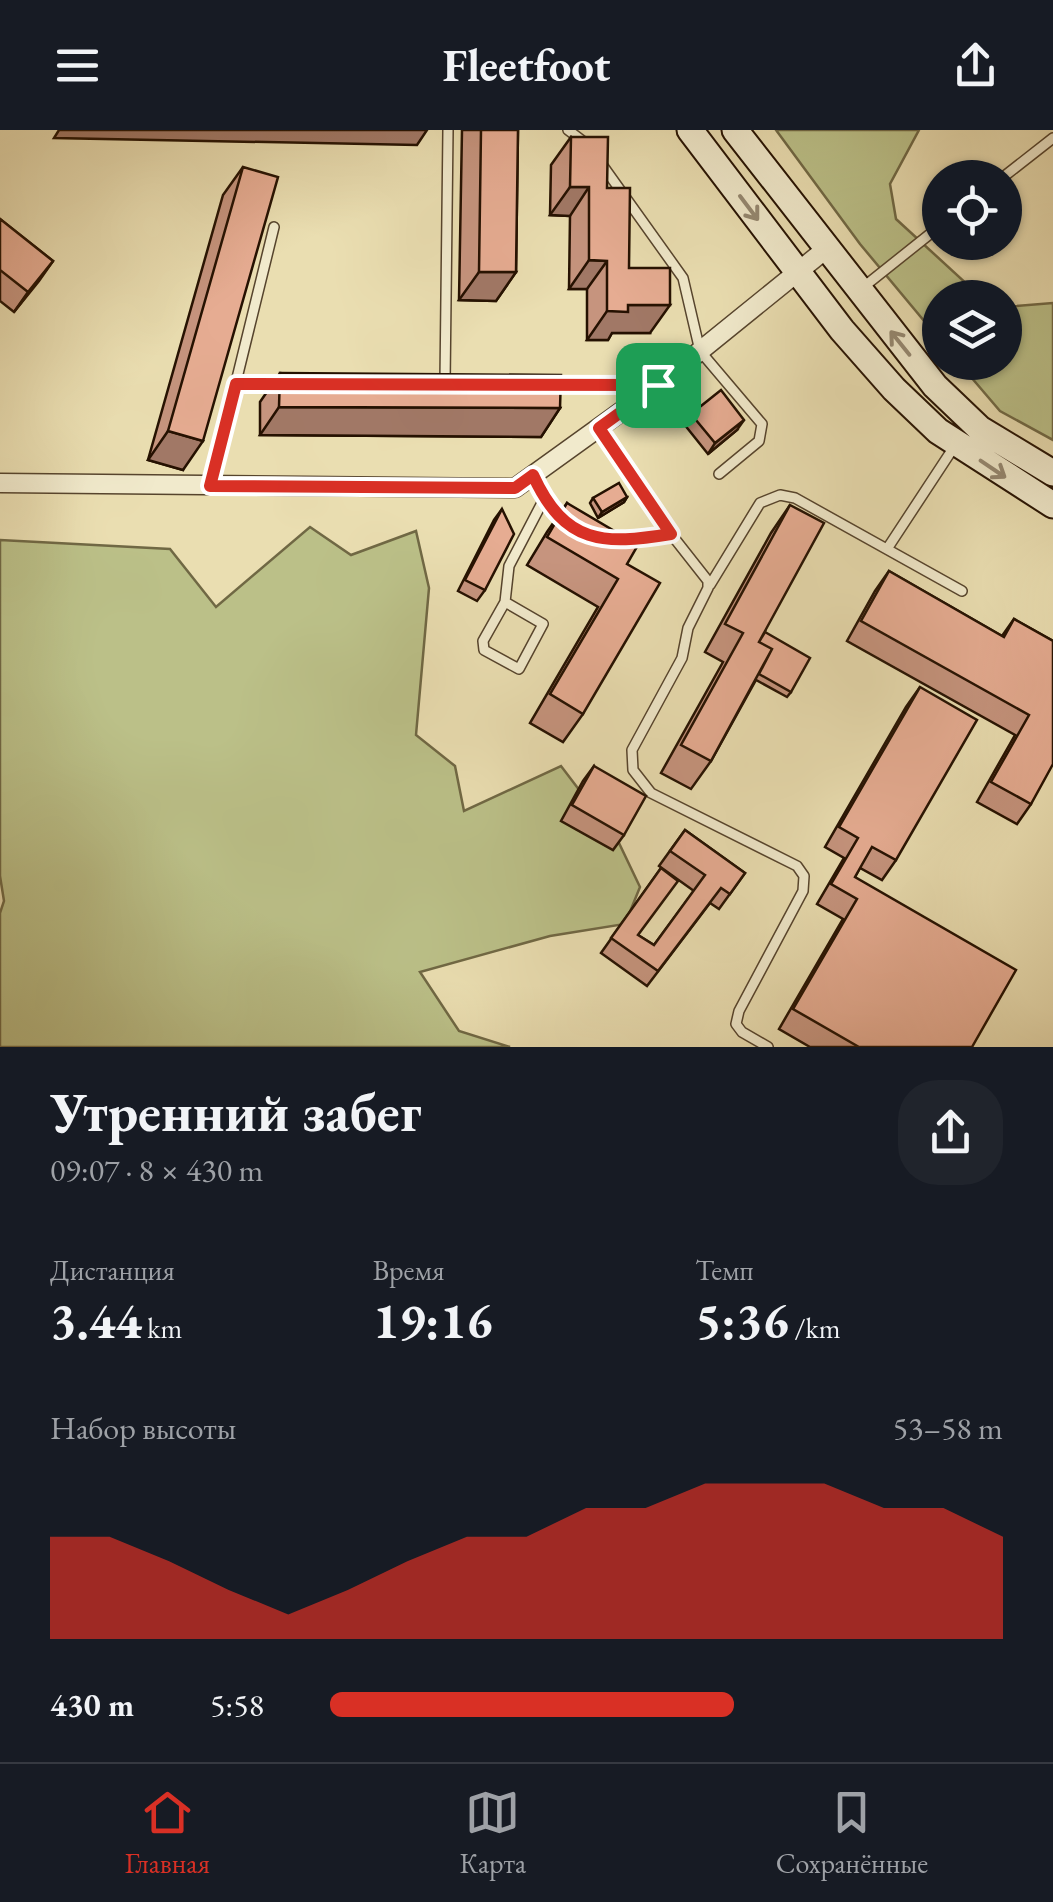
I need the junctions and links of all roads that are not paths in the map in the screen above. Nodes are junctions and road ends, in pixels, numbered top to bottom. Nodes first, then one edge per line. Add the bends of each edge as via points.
1 (448, 130) edge
2 (568, 130) edge
3 (690, 130) edge
4 (735, 130) edge
5 (1053, 138) edge
6 (1022, 162) edge
7 (274, 227) edge
8 (922, 240) edge
9 (826, 249) junction
10 (798, 272) junction
11 (858, 290) junction
12 (700, 351) junction
13 (236, 384) junction
14 (293, 385) edge
15 (658, 385) junction
16 (426, 386) edge
17 (546, 386) edge
18 (445, 387) junction
19 (462, 387) edge
20 (599, 428) junction
21 (956, 443) junction
22 (1053, 472) edge
23 (719, 474) dead end
24 (533, 475) junction
25 (0, 483) edge
26 (210, 486) junction
27 (544, 499) junction
28 (1053, 504) edge
29 (574, 528) edge
30 (671, 534) junction
31 (614, 540) edge
32 (887, 549) junction
33 (708, 588) junction
34 (962, 591) dead end
35 (506, 602) junction
36 (768, 1047) edge

1 - 18 lane
2 - 12 lane via 594,153 682,278
3 -> 10 main road
4 - 9 main road
5 - 6 lane
7 - 13 lane
8 - 11 lane
9 - 10 street
9 - 11 main road
10 - 12 street
10 - 21 main road via 894,389
22 -> 11 main road via 980,429 935,386
12 - 15 street
12 - 23 lane via 762,424 759,442
13 - 14 lane
13 - 26 lane
15 - 17 lane
15 - 20 street
16 - 18 lane
18 - 19 lane
20 - 24 street
20 - 30 lane
21 -> 28 main road
21 - 32 lane
24 - 26 street via 515,488
24 - 27 lane
25 - 26 street
27 - 29 lane
27 - 35 lane via 509,566
30 - 31 lane
30 - 33 lane via 705,574
32 - 33 lane via 795,498 768,498
32 - 34 lane
33 - 36 lane via 682,658 630,760 651,793 797,866 804,876 803,891 736,1024
35 - 35 lane via 482,646 519,669 543,624

